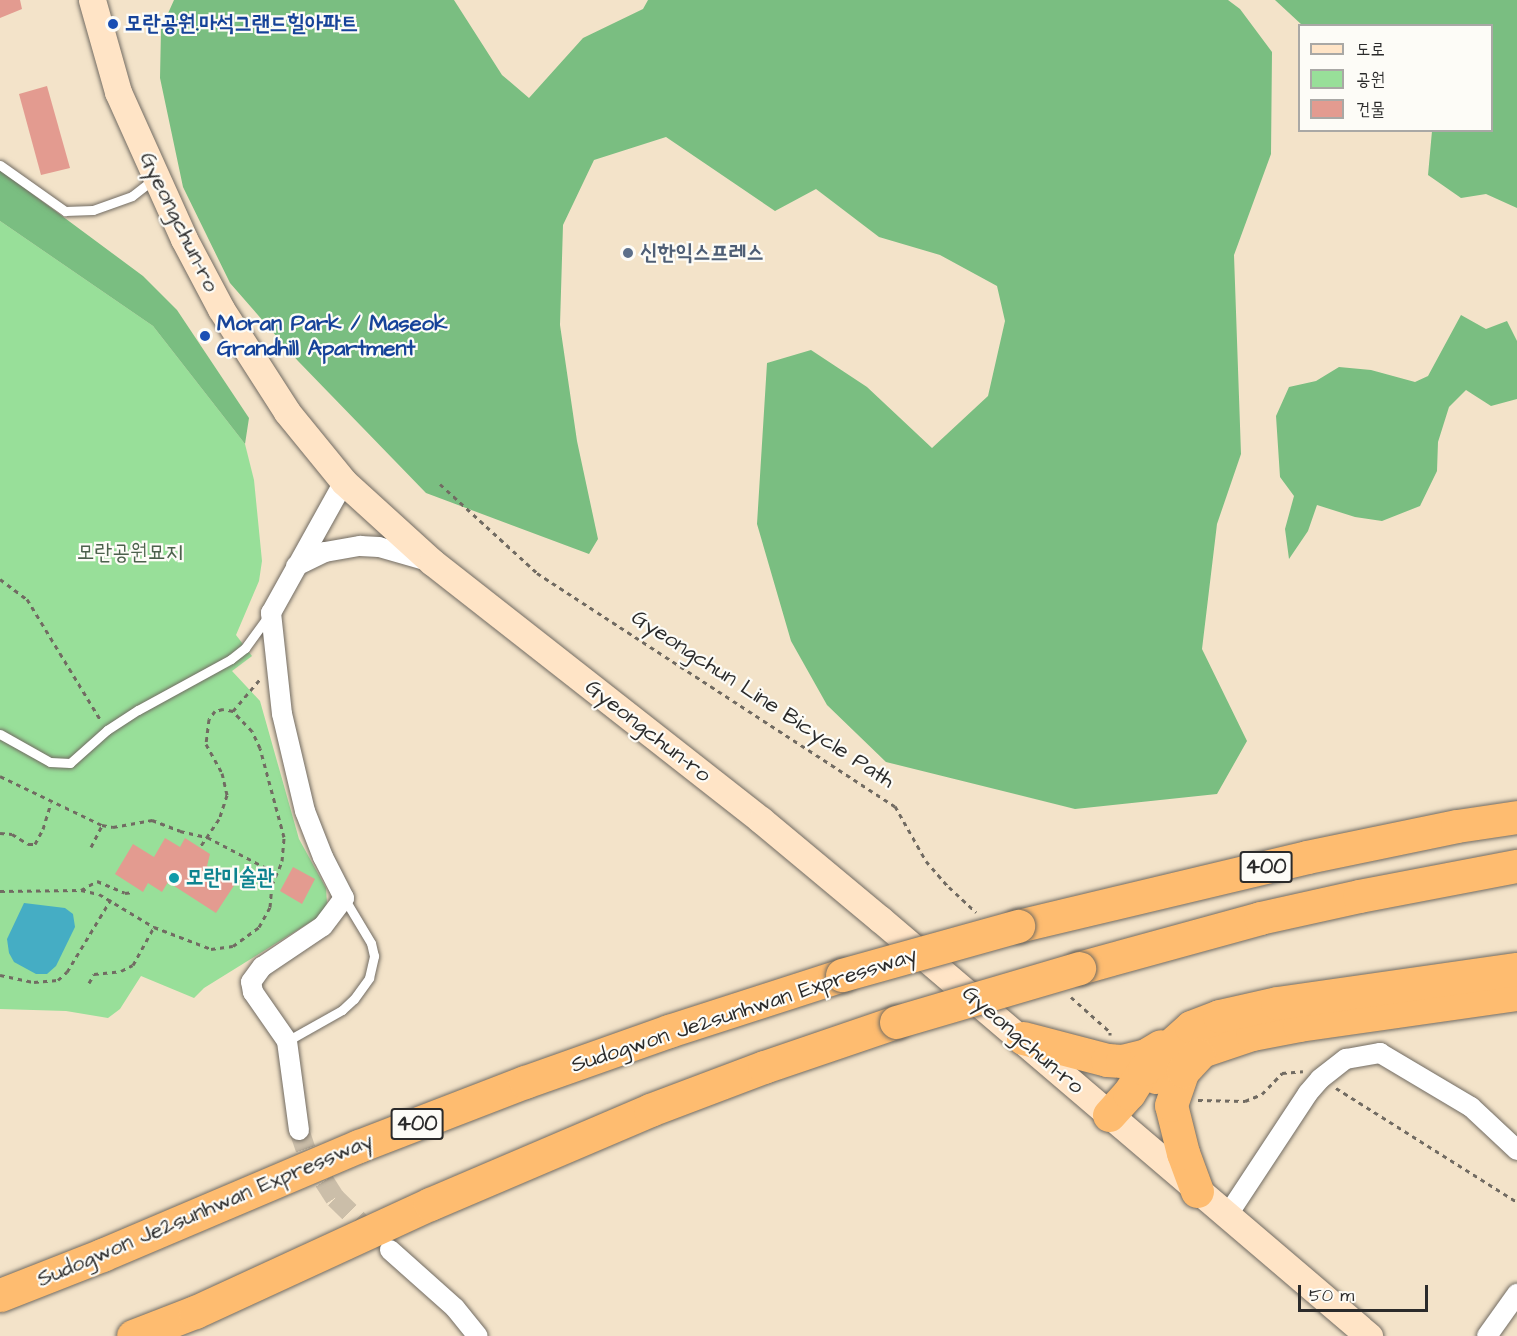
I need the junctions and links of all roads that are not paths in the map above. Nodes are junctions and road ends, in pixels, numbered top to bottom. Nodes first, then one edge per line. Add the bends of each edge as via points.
1 (92, 0) edge
2 (0, 165) edge
3 (156, 178) junction
4 (344, 482) junction
5 (432, 562) junction
6 (296, 566) junction
7 (270, 613) junction
8 (0, 734) edge
9 (1517, 817) edge
10 (1517, 866) edge
11 (344, 898) junction
12 (1517, 969) edge
13 (1517, 994) edge
14 (1023, 1038) junction
15 (1196, 1039) junction
16 (287, 1041) junction
17 (1119, 1104) junction
18 (299, 1130) tunnel mouth
19 (1517, 1150) edge
20 (1197, 1191) junction
21 (1227, 1216) junction
22 (390, 1250) tunnel mouth
23 (1517, 1294) edge
24 (0, 1295) edge
25 (133, 1336) edge
26 (478, 1336) edge
27 (1369, 1336) edge
28 (1486, 1336) edge

1 - 3 street, Gyeongchun-ro via 118,92
2 - 3 lane via 65,211 93,210 132,196
3 - 4 street, Gyeongchun-ro via 221,309 287,412
4 - 5 street, Gyeongchun-ro
4 - 6 street
5 - 6 street via 402,552 360,546 325,552
5 - 14 street, Gyeongchun-ro via 761,820
6 - 7 street
7 - 8 lane via 254,637 231,659 107,730 70,763 50,762
7 - 11 street via 287,742 305,811
9 - 24 highway, Sudogwon Je2sunhwan Expressway / 400, bridge via 1307,857 1018,926 842,975 525,1082 359,1146
10 - 25 highway, 400, bridge via 1326,903 1072,980 896,1022 650,1110
11 - 16 lane via 371,943 374,956 369,978 342,1010
11 - 16 street via 323,926 262,967 251,982 253,992
12 - 15 highway via 1219,1016
13 - 15 highway
14 - 15 highway via 1122,1061
14 - 17 street, Gyeongchun-ro
15 - 17 highway via 1144,1069
15 - 20 highway via 1170,1105
16 - 18 street
17 - 20 street, Gyeongchun-ro
19 - 21 street via 1471,1107 1380,1053 1346,1059 1320,1079
20 - 21 street, Gyeongchun-ro
21 - 27 street, Gyeongchun-ro
22 - 26 street via 455,1308
23 - 28 street

